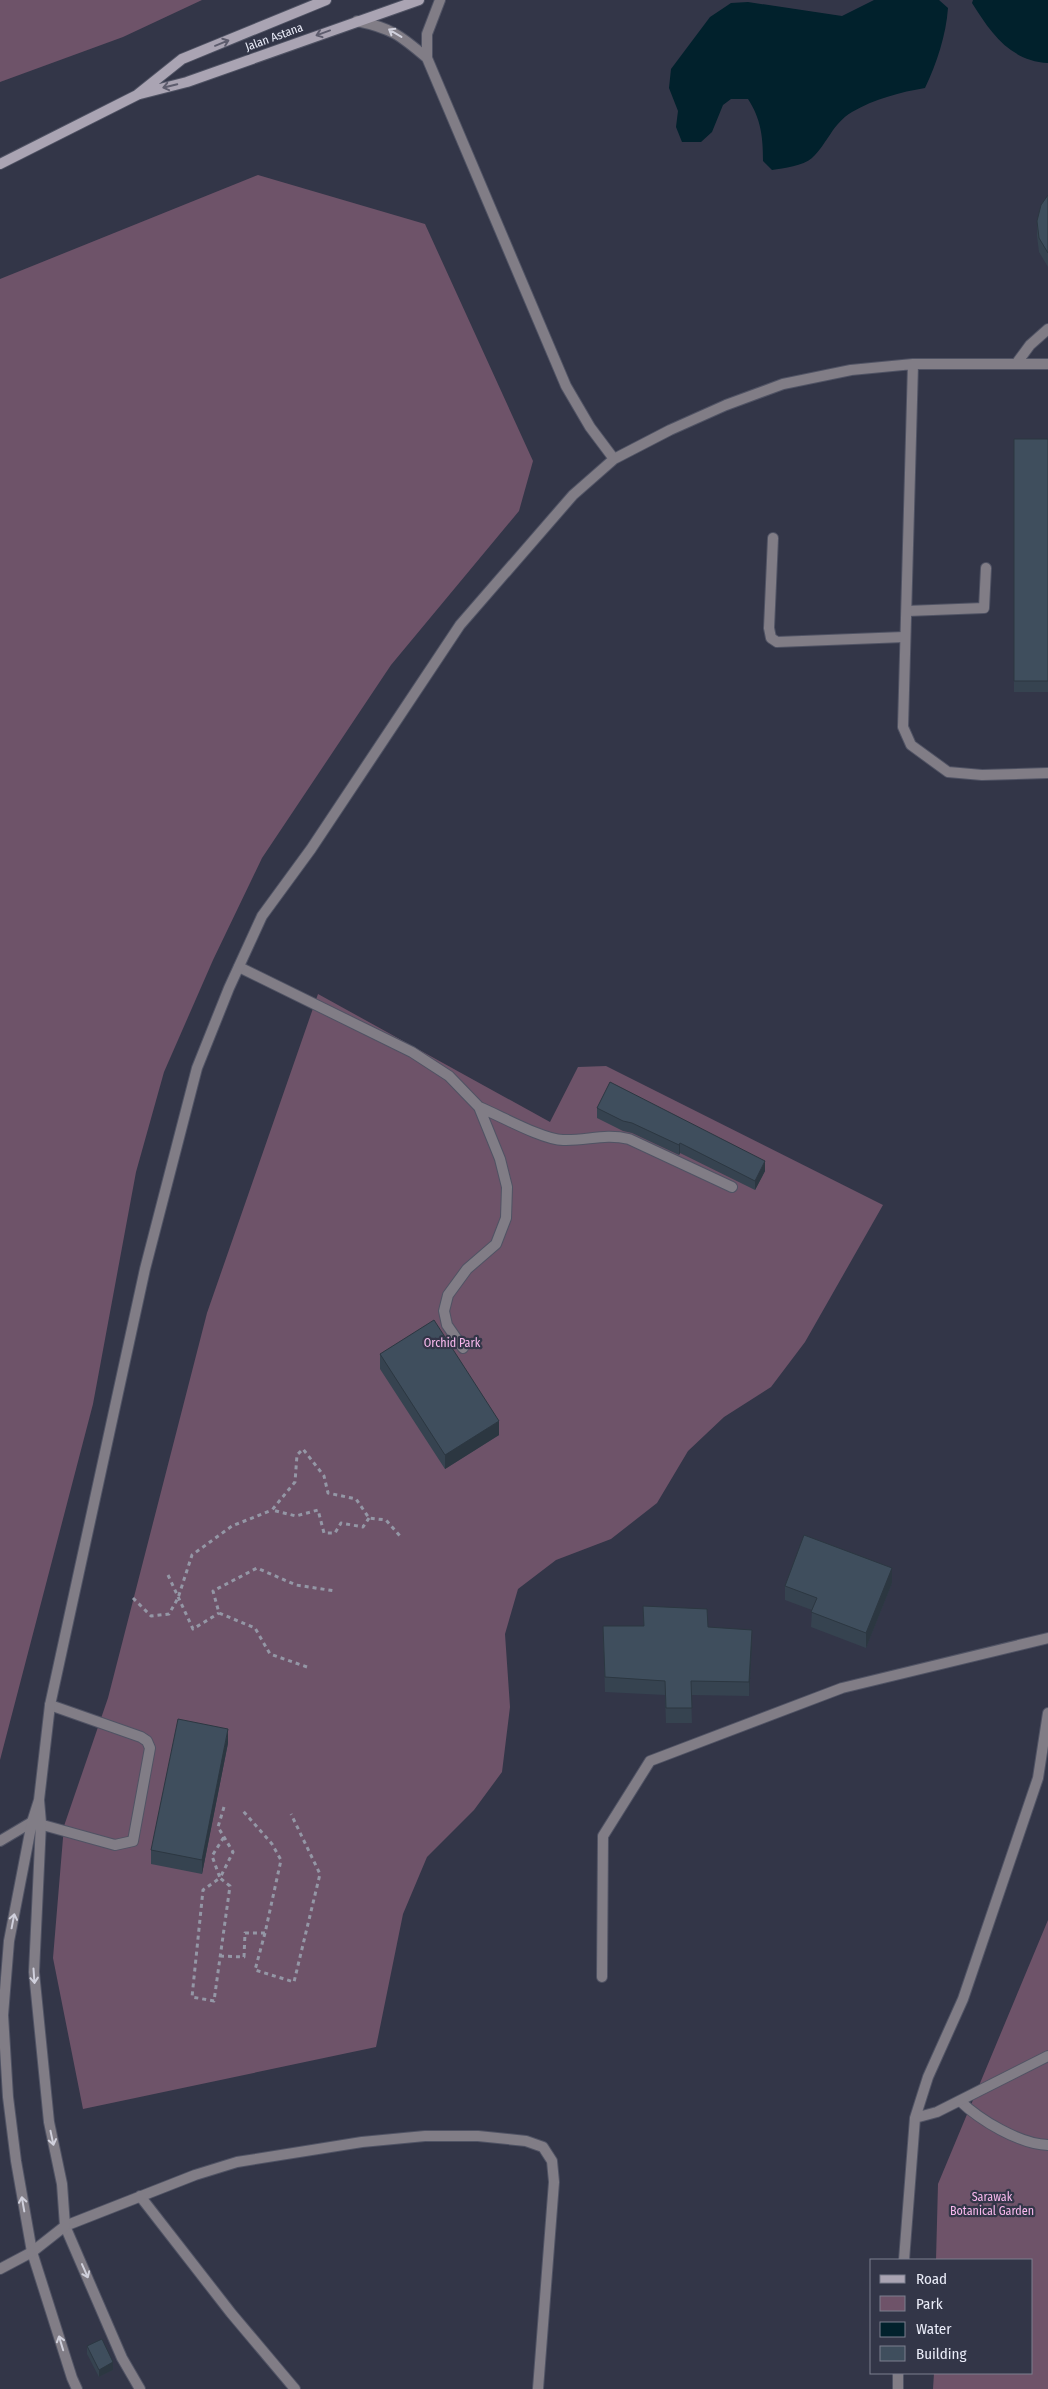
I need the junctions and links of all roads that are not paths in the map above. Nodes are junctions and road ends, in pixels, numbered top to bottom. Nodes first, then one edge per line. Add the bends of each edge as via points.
1 (326, 0) edge
2 (419, 0) edge
3 (440, 0) edge
4 (356, 21) junction
5 (427, 58) junction
6 (137, 95) junction
7 (0, 164) edge
8 (1048, 329) edge
9 (914, 364) junction
10 (1016, 364) junction
11 (1048, 364) edge
12 (614, 459) junction
13 (773, 538) dead end
14 (986, 568) dead end
15 (907, 611) junction
16 (904, 637) junction
17 (1048, 773) edge
18 (239, 967) junction
19 (479, 1107) junction
20 (732, 1187) dead end
21 (463, 1348) dead end
22 (1048, 1638) edge
23 (50, 1705) junction
24 (1048, 1713) edge
25 (37, 1822) junction
26 (0, 1841) edge
27 (602, 1977) dead end
28 (1048, 2056) edge
29 (960, 2101) junction
30 (915, 2118) junction
31 (1048, 2145) edge
32 (140, 2196) junction
33 (65, 2226) junction
34 (32, 2252) junction
35 (904, 2259) edge
36 (0, 2269) edge
37 (898, 2374) edge
38 (78, 2389) edge
39 (140, 2389) edge
40 (295, 2389) edge
41 (538, 2389) edge
42 (898, 2389) edge

6 -> 1 main road, Jalan Astana via 182,59
2 - 4 main road, Jalan Astana
3 - 5 street via 427,34
5 -> 4 street via 396,32
4 -> 6 main road, Jalan Astana via 187,82
5 - 12 street via 566,386
6 - 7 main road, Jalan Astana
8 - 10 street
9 - 10 street
9 - 12 street via 851,370 783,384 694,419
9 - 15 street
10 - 11 street
12 - 18 street via 573,495 460,625 311,850 262,916
13 - 16 street via 771,638 777,642
14 - 15 street via 984,608
15 - 16 street
16 - 17 street via 903,727 910,745 948,772 982,775
18 - 19 street via 412,1052 449,1076
18 - 23 street via 197,1068 179,1136 145,1269
19 - 20 street via 549,1138 562,1140 614,1135
19 - 21 street via 500,1160 507,1188 506,1218 496,1244 467,1269 448,1295 444,1311 448,1325
22 - 27 street via 842,1688 650,1761 603,1836
23 - 25 street
23 - 25 street via 141,1737 150,1748 133,1841 115,1846
24 - 30 street via 1038,1778 963,1999 928,2077
25 - 26 street
25 -> 33 street via 34,1972 49,2122 63,2191
34 -> 25 street via 8,2096 3,2015 9,1941
28 - 29 street
29 - 30 street
29 - 31 street via 977,2117 1035,2144
30 - 35 street
32 - 33 street
32 - 40 street
32 - 41 street via 237,2162 362,2142 425,2136 478,2136 526,2141 543,2147 552,2161 554,2182
33 - 34 street
33 -> 39 street via 122,2358
34 - 36 street
38 -> 34 street
37 - 42 street

